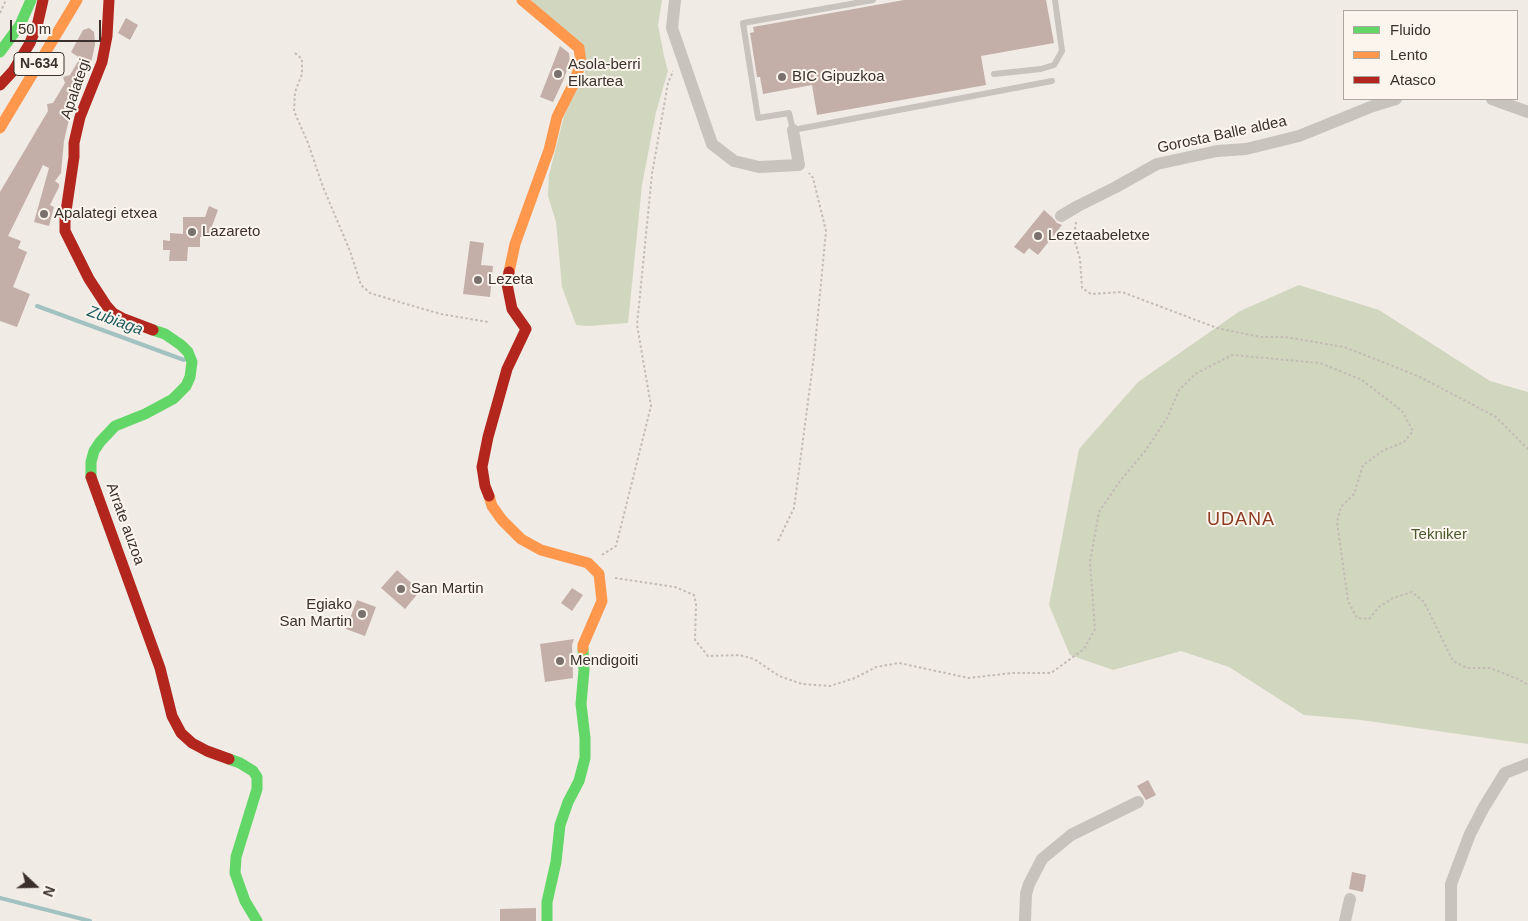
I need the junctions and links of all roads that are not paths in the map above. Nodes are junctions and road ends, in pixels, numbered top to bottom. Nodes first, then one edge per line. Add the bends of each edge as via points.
1 (21, 0) edge
2 (31, 0) edge
3 (43, 0) edge
4 (77, 0) edge
5 (109, 0) edge
6 (522, 0) edge
7 (675, 0) edge
8 (873, 0) edge
9 (1055, 0) edge
10 (14, 11) dead end
11 (0, 52) edge
12 (994, 74) dead end
13 (1052, 81) dead end
14 (0, 84) edge
15 (1393, 100) edge
16 (1495, 100) edge
17 (1528, 112) edge
18 (0, 128) edge
19 (792, 130) junction
20 (69, 187) joint
21 (1061, 216) dead end
22 (1528, 764) edge
23 (1138, 802) dead end
24 (1350, 899) dead end
25 (257, 921) edge
26 (547, 921) edge
27 (1025, 921) edge
28 (1345, 921) edge
29 (1450, 921) edge

1 - 10 main road
2 - 11 main road via 20,25
3 - 14 main road via 30,43 13,71
4 - 18 main road, N-634
5 - 20 main road, Apalategi via 102,62 80,117
6 - 26 main road via 579,48 581,62 557,118 549,150 515,244 507,284 512,309 526,328 507,369 482,467 492,506 502,520 521,539 542,550 588,563 598,574 602,601 583,645 581,704 585,758 579,782 560,825 547,902
7 - 19 street via 672,28 712,144 734,161 759,167 799,165
8 - 19 lane via 742,23 758,118 789,113
9 - 12 lane via 1062,50 1054,65
13 - 19 lane
15 - 21 street, Gorosta Balle aldea via 1292,138 1157,164
16 - 17 street
20 - 25 main road, Arrate auzoa via 65,231 89,280 106,305 124,319 170,337 188,352 192,362 190,377 180,393 145,414 115,426 100,442 90,462 91,478 160,668 172,716 192,743 240,763 257,777 257,788 236,857 235,874
22 - 29 street via 1505,773 1470,834 1451,884
23 - 27 street via 1071,835 1042,859 1026,894
24 - 28 street

